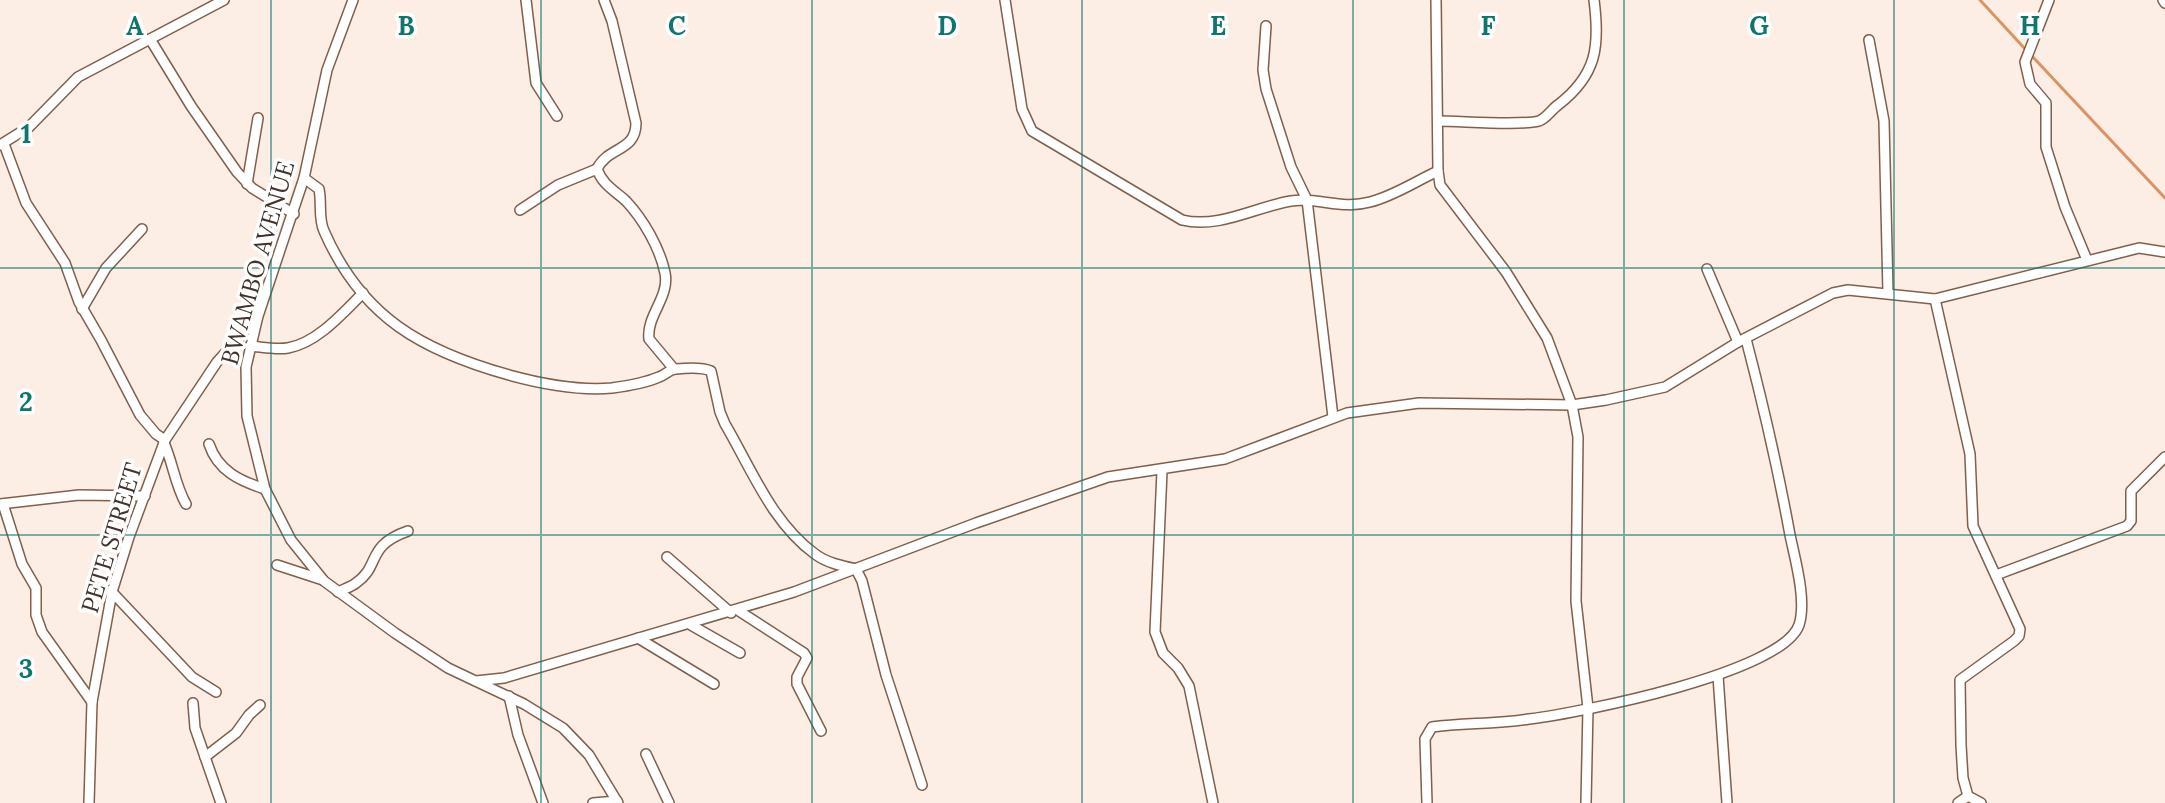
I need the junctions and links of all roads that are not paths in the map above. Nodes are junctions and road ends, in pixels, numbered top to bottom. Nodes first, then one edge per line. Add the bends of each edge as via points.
1 (224, 0) edge
2 (353, 0) edge
3 (526, 0) edge
4 (604, 0) edge
5 (1005, 0) edge
6 (1436, 0) edge
7 (1594, 0) edge
8 (2049, 0) edge
9 (1266, 26) dead end
10 (150, 39) junction
11 (1869, 40) dead end
12 (557, 116) dead end
13 (258, 118) dead end
14 (1438, 121) junction
15 (2, 144) edge
16 (597, 169) junction
17 (1438, 171) junction
18 (304, 178) junction
19 (247, 184) junction
20 (1307, 200) junction
21 (520, 210) dead end
22 (294, 214) junction
23 (142, 229) dead end
24 (2165, 252) edge
25 (2087, 260) junction
26 (1707, 269) dead end
27 (363, 293) junction
28 (1888, 293) junction
29 (1935, 299) junction
30 (82, 309) junction
31 (258, 316) junction
32 (1742, 341) junction
33 (250, 346) junction
34 (674, 369) junction
35 (1572, 405) junction
36 (1333, 417) junction
37 (164, 441) junction
38 (209, 444) dead end
39 (2165, 457) edge
40 (1162, 471) junction
41 (265, 489) junction
42 (145, 496) junction
43 (1, 504) edge
44 (186, 504) dead end
45 (408, 531) dead end
46 (667, 557) dead end
47 (277, 565) dead end
48 (856, 569) junction
49 (1996, 575) junction
50 (324, 581) junction
51 (112, 592) junction
52 (338, 592) junction
53 (735, 612) junction
54 (691, 625) junction
55 (638, 638) junction
56 (740, 653) dead end
57 (1718, 676) junction
58 (476, 681) junction
59 (714, 684) dead end
60 (216, 692) dead end
61 (509, 696) junction
62 (92, 702) junction
63 (193, 703) dead end
64 (260, 705) dead end
65 (1588, 708) junction
66 (821, 731) dead end
67 (646, 754) dead end
68 (205, 757) junction
69 (922, 785) dead end
70 (1968, 796) junction
71 (617, 802) edge
72 (89, 803) edge
73 (221, 803) edge
74 (543, 803) edge
75 (593, 803) edge
76 (669, 803) edge
77 (1213, 803) edge
78 (1427, 803) edge
79 (1586, 803) edge
80 (1727, 803) edge
81 (1958, 803) edge
82 (1981, 803) edge

1 - 10 street
2 - 18 street, BWAMBO AVENUE via 327,70
3 - 12 street via 536,83
4 - 16 street via 636,135
5 - 20 street via 1022,109 1039,136 1194,223
6 - 14 street
7 - 14 street via 1598,35 1589,68 1573,94 1543,119
8 - 25 street via 2025,62 2030,84 2046,103 2046,147
9 - 20 street via 1266,89
10 - 15 street via 78,77 29,127
10 - 19 street
11 - 28 street via 1884,121
13 - 19 street
14 - 17 street
15 - 30 street via 23,198 65,263
16 - 21 street via 558,185
16 - 34 street via 658,250 665,286 649,339
17 - 20 street via 1372,202 1340,206
17 - 35 street via 1444,191 1506,272 1547,338
18 - 22 street, BWAMBO AVENUE
18 - 27 street via 319,189 323,229
19 - 22 street
20 - 36 street
22 - 31 street, BWAMBO AVENUE
23 - 30 street via 106,268
24 - 25 street via 2139,248
25 - 29 street
26 - 32 street
27 - 33 street via 302,342 288,348
27 - 34 street via 391,322 426,346 532,381 609,388
28 - 29 street
28 - 32 street via 1833,293
29 - 49 street via 1970,454 1973,526
30 - 37 street via 140,415
31 - 33 street, BWAMBO AVENUE
31 - 37 street, PETE STREET via 217,362
32 - 35 street via 1665,387
32 - 57 street via 1778,471 1801,614 1798,628 1770,652
33 - 41 street, BWAMBO AVENUE via 245,404
34 - 48 street via 711,371 725,424 777,515 813,553
35 - 36 street via 1419,403
35 - 65 street via 1578,437 1576,601
36 - 40 street via 1225,459
37 - 42 street, PETE STREET
37 - 44 street
38 - 41 street via 230,474
39 - 49 street via 2131,491 2127,526
40 - 48 street via 1108,477
40 - 77 street via 1155,632 1163,653 1189,686
41 - 50 street, BWAMBO AVENUE via 291,540
42 - 43 street via 79,495
42 - 51 street, PETE STREET
43 - 62 street via 36,588 42,632
45 - 52 street via 383,543 362,578
46 - 53 street
47 - 50 street
48 - 53 street
48 - 69 street
49 - 70 street via 2019,636 1960,680
50 - 52 street, BWAMBO AVENUE
51 - 60 street via 192,677
51 - 62 street, PETE STREET
52 - 58 street, BWAMBO AVENUE via 428,656
53 - 54 street
53 - 66 street via 804,653 807,658 797,684
54 - 55 street
54 - 56 street
55 - 58 street via 504,678
55 - 59 street
57 - 65 street
57 - 80 street
58 - 61 street, BWAMBO AVENUE
61 - 71 street, BWAMBO AVENUE via 572,735
61 - 74 street
62 - 72 street, PETE STREET
63 - 68 street
64 - 68 street
65 - 78 street via 1430,728 1425,739
65 - 79 street
67 - 76 street
68 - 73 street
70 - 81 street
70 - 82 street
71 - 75 street

